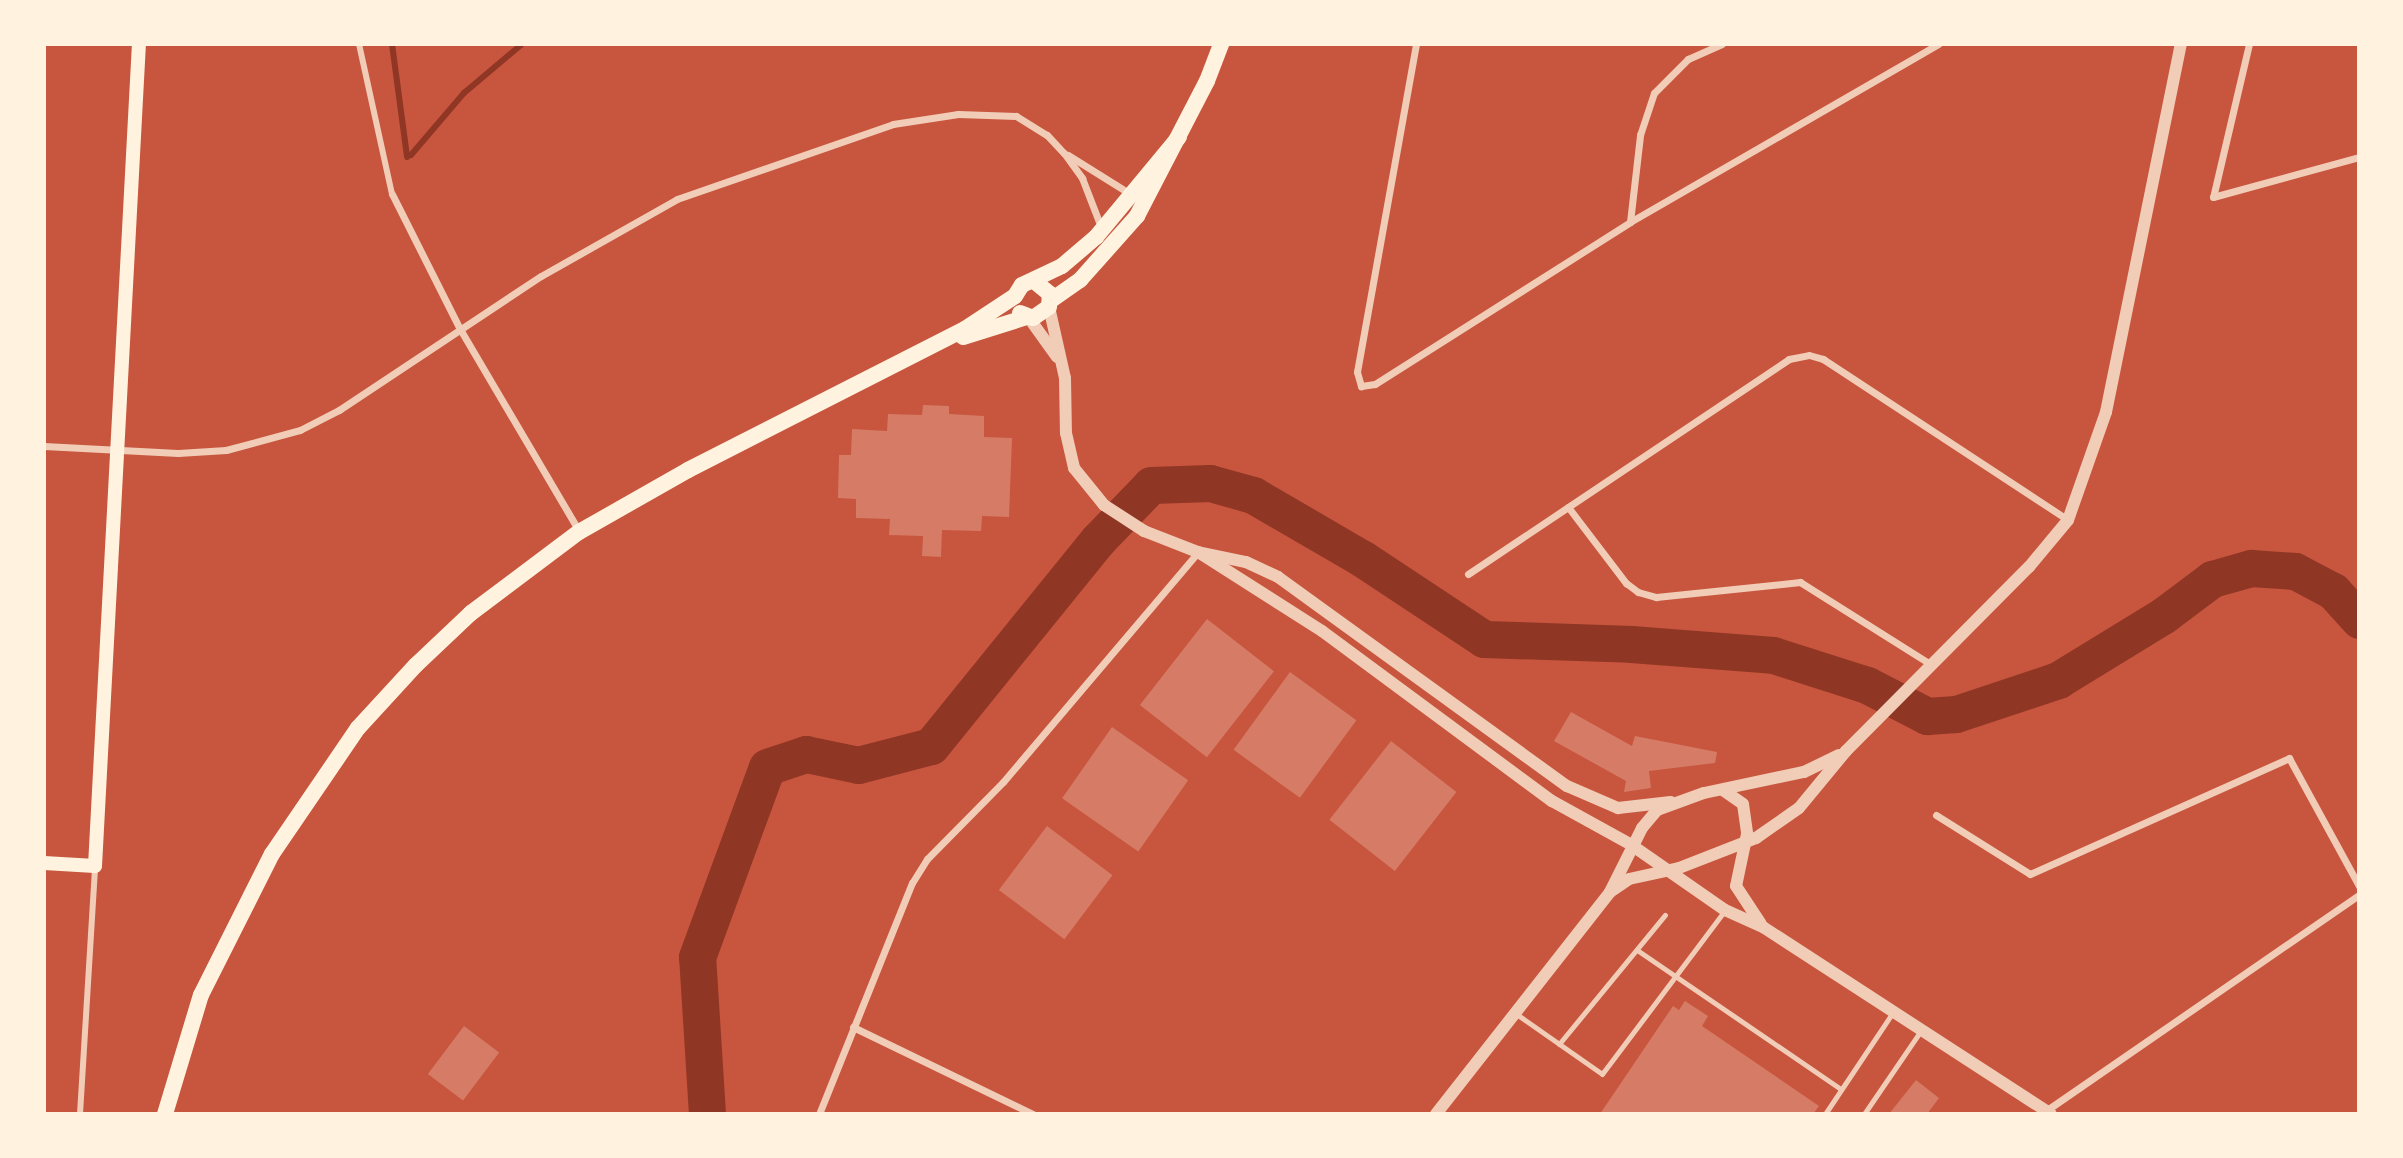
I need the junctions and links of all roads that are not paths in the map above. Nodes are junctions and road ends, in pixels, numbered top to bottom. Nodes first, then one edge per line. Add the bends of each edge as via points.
1 (139, 44) edge
2 (359, 44) edge
3 (1221, 44) edge
4 (1416, 44) edge
5 (1722, 44) edge
6 (1938, 44) edge
7 (2181, 44) edge
8 (2249, 44) edge
9 (1064, 153) junction
10 (2359, 157) edge
11 (392, 194) joint
12 (1138, 199) junction
13 (1630, 222) junction
14 (1102, 230) junction
15 (1035, 282) junction
16 (1015, 296) junction
17 (1050, 304) junction
18 (1028, 317) junction
19 (460, 329) junction
20 (924, 349) junction
21 (1063, 366) junction
22 (44, 446) edge
23 (120, 450) junction
24 (1568, 506) junction
25 (2068, 520) junction
26 (579, 532) junction
27 (1198, 552) junction
28 (1468, 573) dead end
29 (1932, 665) junction
30 (1502, 740) junction
31 (1846, 751) junction
32 (1490, 755) junction
33 (1723, 790) junction
34 (1671, 802) junction
35 (1936, 815) dead end
36 (1745, 843) junction
37 (1633, 847) junction
38 (44, 863) edge
39 (95, 866) junction
40 (1666, 871) junction
41 (2359, 886) edge
42 (1610, 892) junction
43 (2359, 895) edge
44 (1725, 910) junction
45 (1665, 915) dead end
46 (1763, 927) junction
47 (1637, 950) junction
48 (1677, 976) junction
49 (1893, 1011) junction
50 (1515, 1013) junction
51 (853, 1027) junction
52 (1922, 1029) junction
53 (1559, 1044) junction
54 (176, 1067) junction
55 (1841, 1089) junction
56 (2049, 1112) edge
57 (80, 1114) edge
58 (153, 1114) edge
59 (165, 1114) edge
60 (819, 1114) edge
61 (1033, 1114) edge
62 (1436, 1114) edge
63 (1825, 1114) edge
64 (1864, 1114) edge

1 - 23 main road
2 - 11 street
3 - 12 main road via 1179,137
4 - 13 street via 1357,372 1361,386 1375,384
5 - 13 street via 1688,59 1654,93 1640,135
6 - 13 street
7 - 25 street via 2106,412
8 - 10 street via 2213,197
9 - 12 street
9 - 14 street via 1082,178
9 - 19 street via 1033,125 999,113 893,124 677,199 541,275
11 - 19 street
12 - 14 main road
12 - 17 main road via 1109,250
14 - 15 main road via 1073,258
15 - 16 main road via 1022,285
15 - 17 main road via 1046,289
16 - 18 main road via 1017,309
16 - 20 main road
17 - 18 main road via 1040,317
17 - 21 street
18 - 20 main road
18 - 21 street
19 - 23 street via 339,410 300,430 226,450
19 - 26 street
20 - 26 main road via 688,470
21 - 27 street via 1069,449 1077,475 1123,519
22 - 23 street
23 - 39 main road
24 - 25 street via 1789,359 1809,355 1823,359
24 - 28 street
24 - 29 street via 1626,583 1638,592 1656,597 1800,582
25 - 29 street via 2029,567
26 - 54 main road via 471,613 358,728 272,854 231,928
27 - 30 street via 1246,562 1278,577
27 - 32 street via 1322,631
27 - 51 street via 1003,782 927,859 912,883
29 - 31 street
30 - 32 street
30 - 34 street via 1567,786 1610,806 1638,808
31 - 33 street via 1804,772
31 - 36 street via 1799,808
32 - 37 street via 1552,801
33 - 34 street
33 - 36 street via 1743,804
34 - 37 street via 1649,818
35 - 41 street via 2030,874 2289,758
36 - 40 street
36 - 46 street via 1736,886
37 - 40 street
37 - 42 street
38 - 39 main road
39 - 57 street
40 - 42 street via 1629,879
40 - 44 street
42 - 50 street
43 - 56 street
44 - 46 street
44 - 48 lane
45 - 47 lane
46 - 49 street
47 - 48 lane
47 - 53 lane
48 - 53 lane via 1602,1074
48 - 55 lane
49 - 52 street
49 - 55 lane
50 - 53 lane
50 - 62 street
51 - 60 street
51 - 61 street
52 - 56 street
52 - 64 lane
54 - 58 main road
54 - 59 main road
55 - 63 lane

